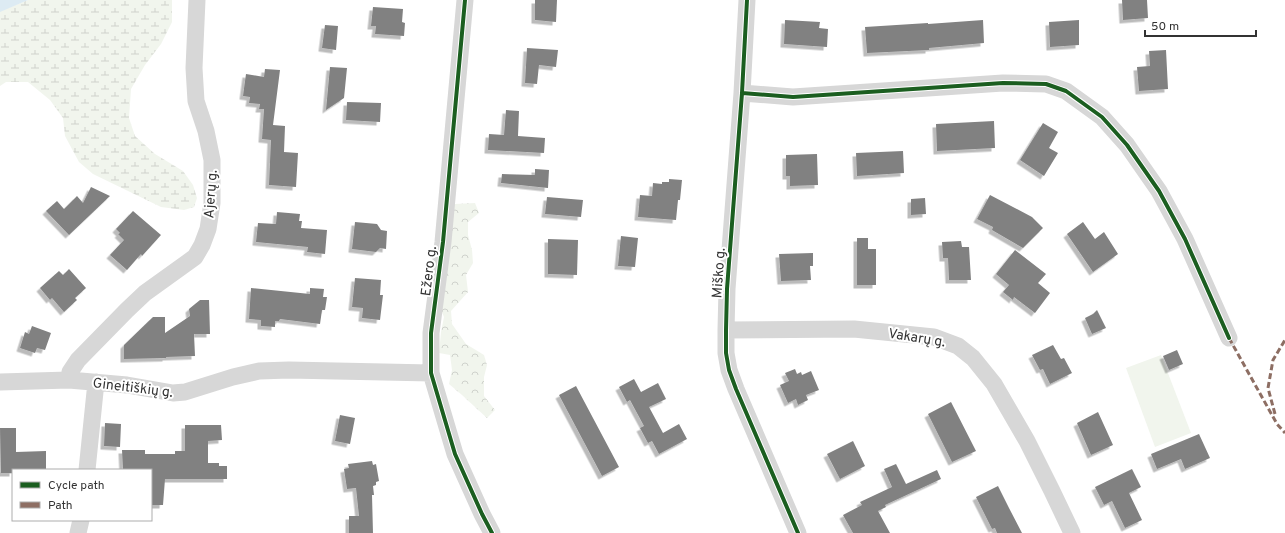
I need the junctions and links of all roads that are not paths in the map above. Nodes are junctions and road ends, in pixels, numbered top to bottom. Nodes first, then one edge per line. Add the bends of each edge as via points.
1 (197, 0) edge
2 (465, 0) edge
3 (747, 0) edge
4 (742, 93) junction
5 (726, 330) junction
6 (1229, 338) dead end
7 (431, 373) junction
8 (69, 380) junction
9 (0, 382) edge
10 (96, 382) junction
11 (87, 469) edge
12 (80, 521) edge
13 (78, 533) edge
14 (492, 533) edge
15 (798, 533) edge
16 (1072, 533) edge

1 - 8 street, Ajerų g. via 194,68 196,101 212,160 212,203 208,229 195,257 145,293 127,310 78,360 70,372
2 - 7 street, Ežero g. via 443,242 431,333
3 - 4 street, Miško g.
4 - 5 street, Miško g.
4 - 6 street via 793,97 1003,82 1046,84 1066,91 1102,117 1127,145 1159,191 1185,238
5 - 15 street, Miško g. via 729,370
5 - 16 street, Vakarų g. via 854,329 934,337 958,346 973,358 994,384 1027,440
7 - 10 street, Gineitiškių g. via 259,371 185,392 173,393 127,384
7 - 14 street, Ežero g. via 455,454
8 - 9 street, Gineitiškių g.
8 - 10 street, Gineitiškių g.
10 - 11 street
12 - 13 street

